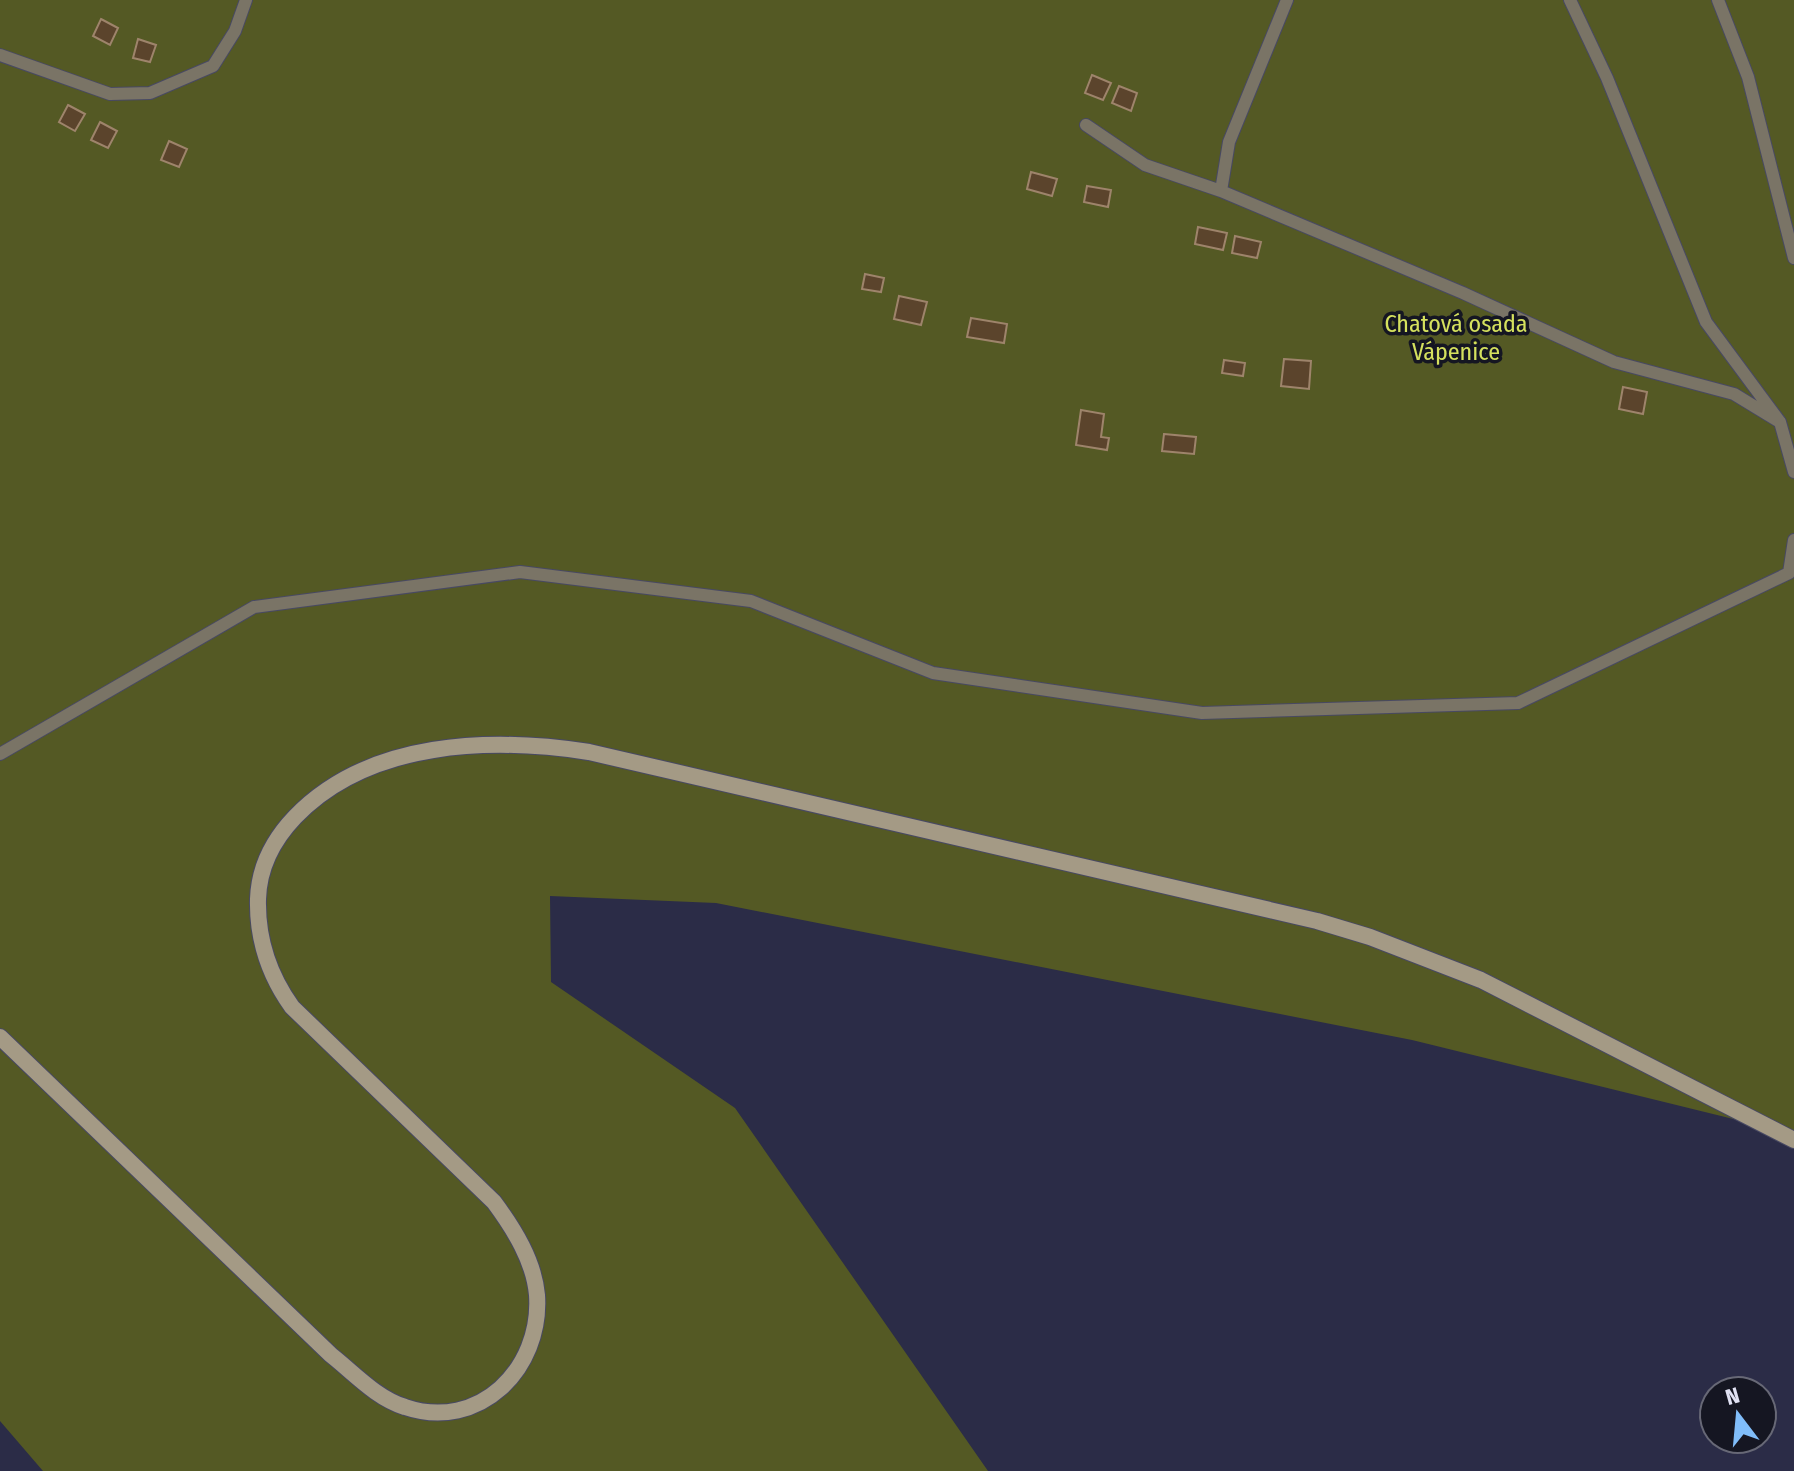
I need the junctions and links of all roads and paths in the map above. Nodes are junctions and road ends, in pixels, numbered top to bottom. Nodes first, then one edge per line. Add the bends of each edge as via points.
1 (246, 0) edge
2 (1287, 0) edge
3 (1570, 0) edge
4 (1718, 0) edge
5 (0, 55) edge
6 (1086, 125) dead end
7 (1221, 191) junction
8 (1794, 258) edge
9 (1780, 422) junction
10 (1794, 472) edge
11 (1794, 540) edge
12 (0, 754) edge
13 (0, 1037) edge
14 (1794, 1140) edge

1 - 5 lane via 235,31 213,66 150,93 110,94
2 - 7 lane via 1229,142
3 - 9 lane via 1706,322
4 - 8 lane via 1748,77
6 - 7 lane via 1145,165
7 - 9 lane via 1614,362 1734,394
9 - 10 lane
11 - 12 lane via 1789,573 1518,703 1202,713 933,673 751,601 520,572 254,607
13 - 14 main road via 331,1355 388,1400 435,1413 481,1403 508,1383 522,1364 537,1307 531,1268 516,1234 488,1195 292,1007 264,953 258,913 265,864 278,837 300,812 356,773 426,752 534,745 589,752 1317,921 1481,980

